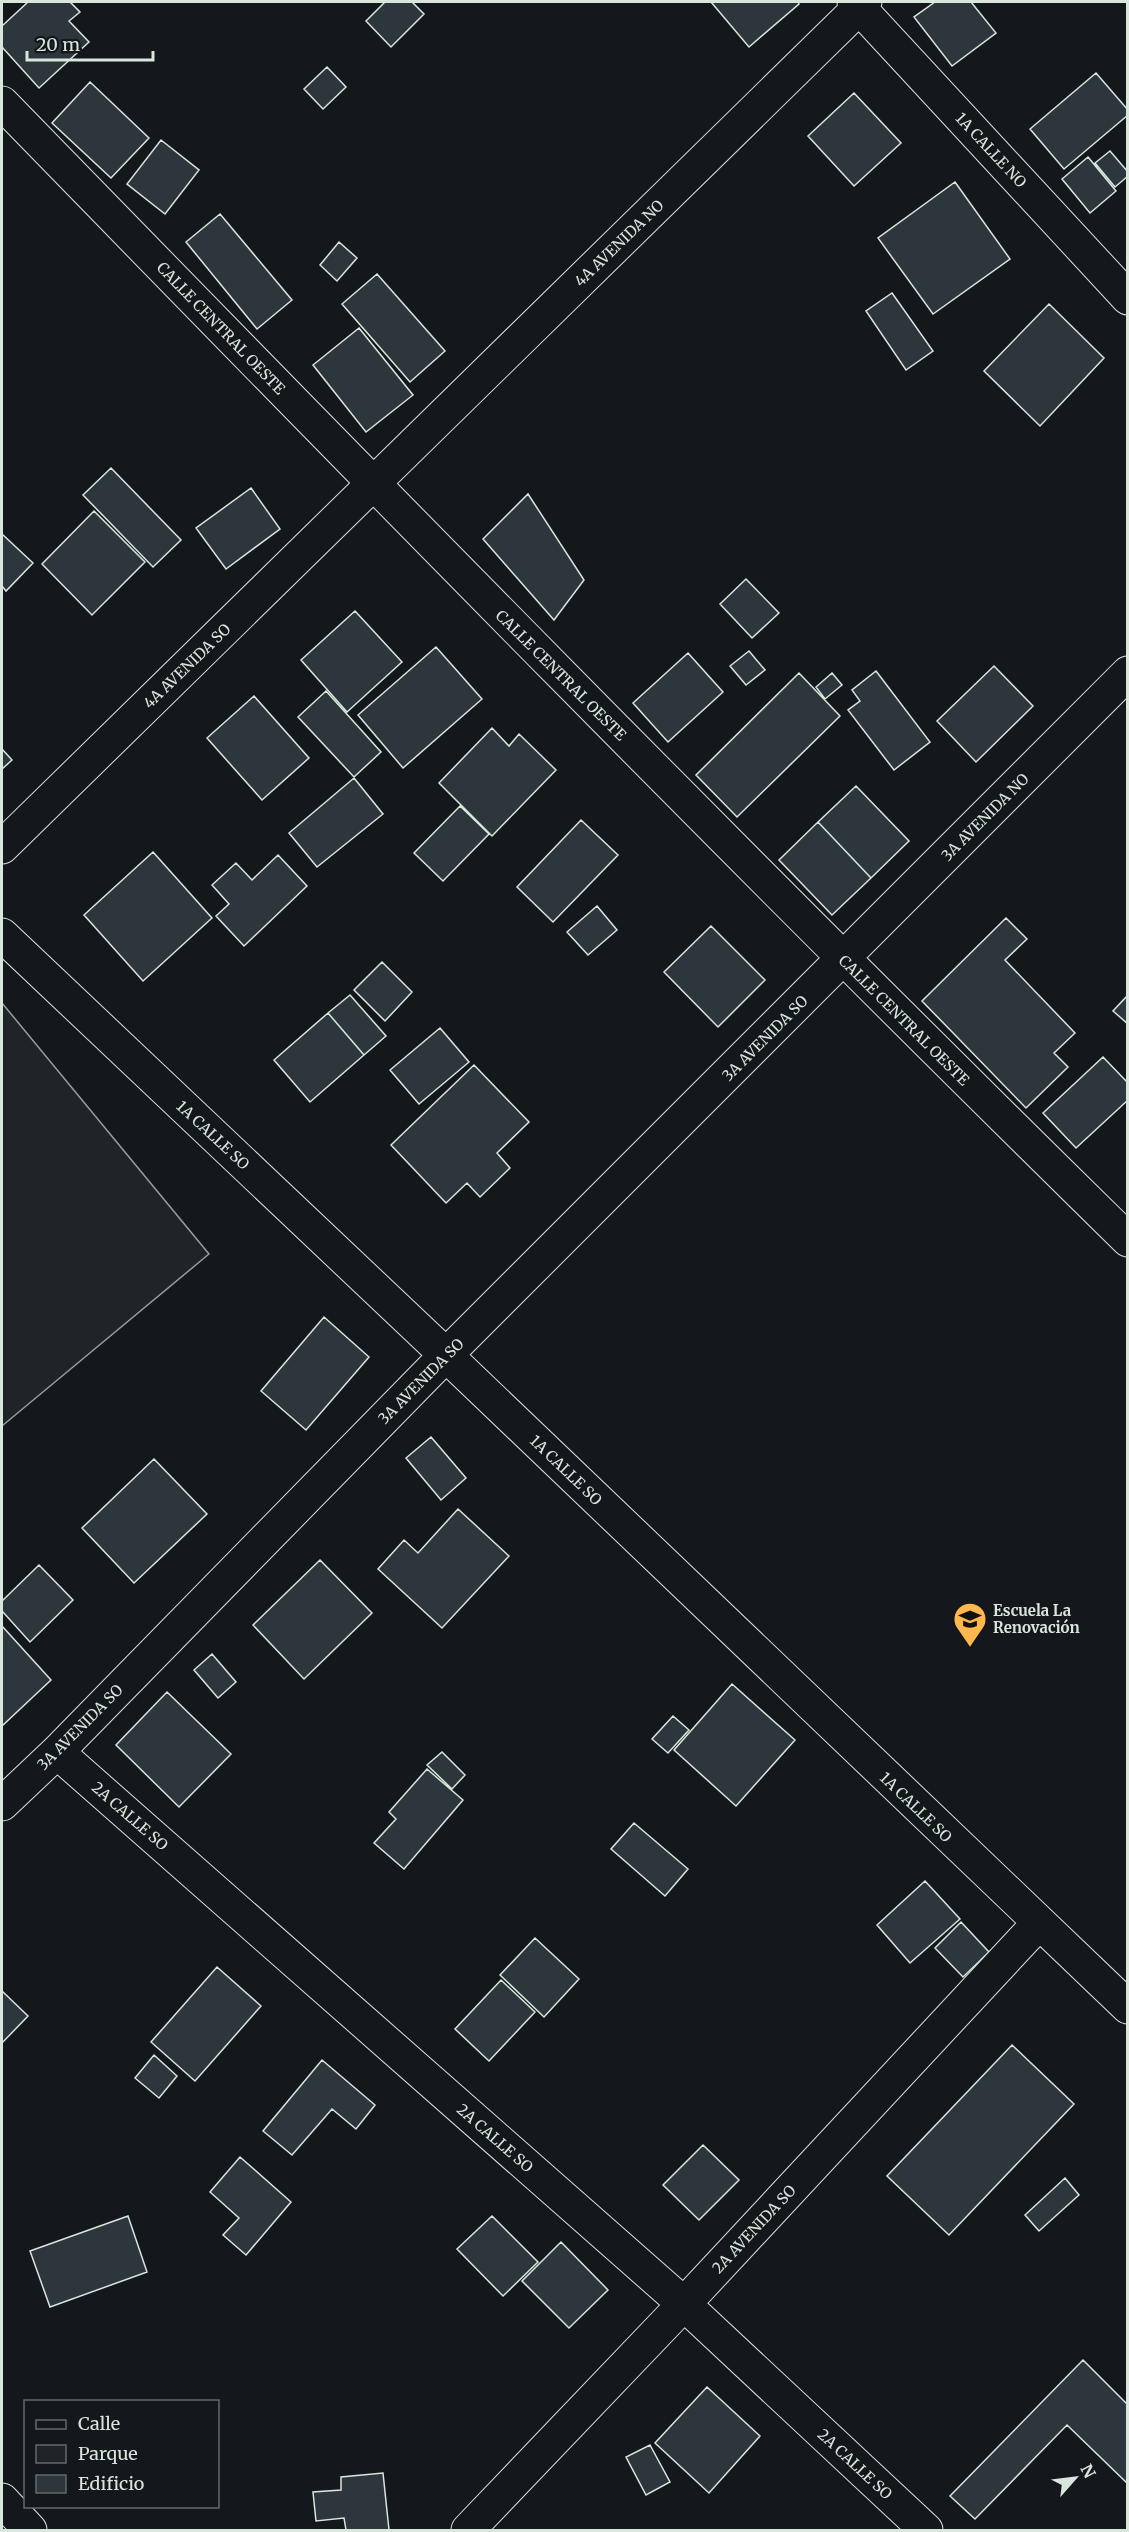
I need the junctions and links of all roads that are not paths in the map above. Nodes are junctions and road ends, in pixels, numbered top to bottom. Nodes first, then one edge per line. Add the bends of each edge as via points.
1 (859, 3) edge
2 (2, 103) edge
3 (1128, 298) edge
4 (373, 484) junction
5 (1128, 673) edge
6 (2, 847) edge
7 (2, 935) edge
8 (843, 960) junction
9 (1128, 1240) edge
10 (446, 1355) junction
11 (57, 1752) junction
12 (2, 1804) edge
13 (1038, 1924) junction
14 (1128, 2007) edge
15 (684, 2304) junction
16 (2, 2500) edge
17 (30, 2530) edge
18 (468, 2530) edge
19 (926, 2530) edge

1 - 3 street, 1A CALLE NO
1 - 4 street, 4A AVENIDA NO
2 - 4 street, CALLE CENTRAL OESTE
4 - 6 street, 4A AVENIDA SO
4 - 8 street, CALLE CENTRAL OESTE
5 - 8 street, 3A AVENIDA NO
7 - 10 street, 1A CALLE SO
8 - 9 street, CALLE CENTRAL OESTE
8 - 10 street, 3A AVENIDA SO
10 - 11 street, 3A AVENIDA SO
10 - 13 street, 1A CALLE SO
11 - 12 street, 3A AVENIDA SO
11 - 15 street, 2A CALLE SO
13 - 14 street, 1A CALLE SO
13 - 15 street, 2A AVENIDA SO
15 - 18 street, 2A AVENIDA SO
15 - 19 street, 2A CALLE SO
16 - 17 street

